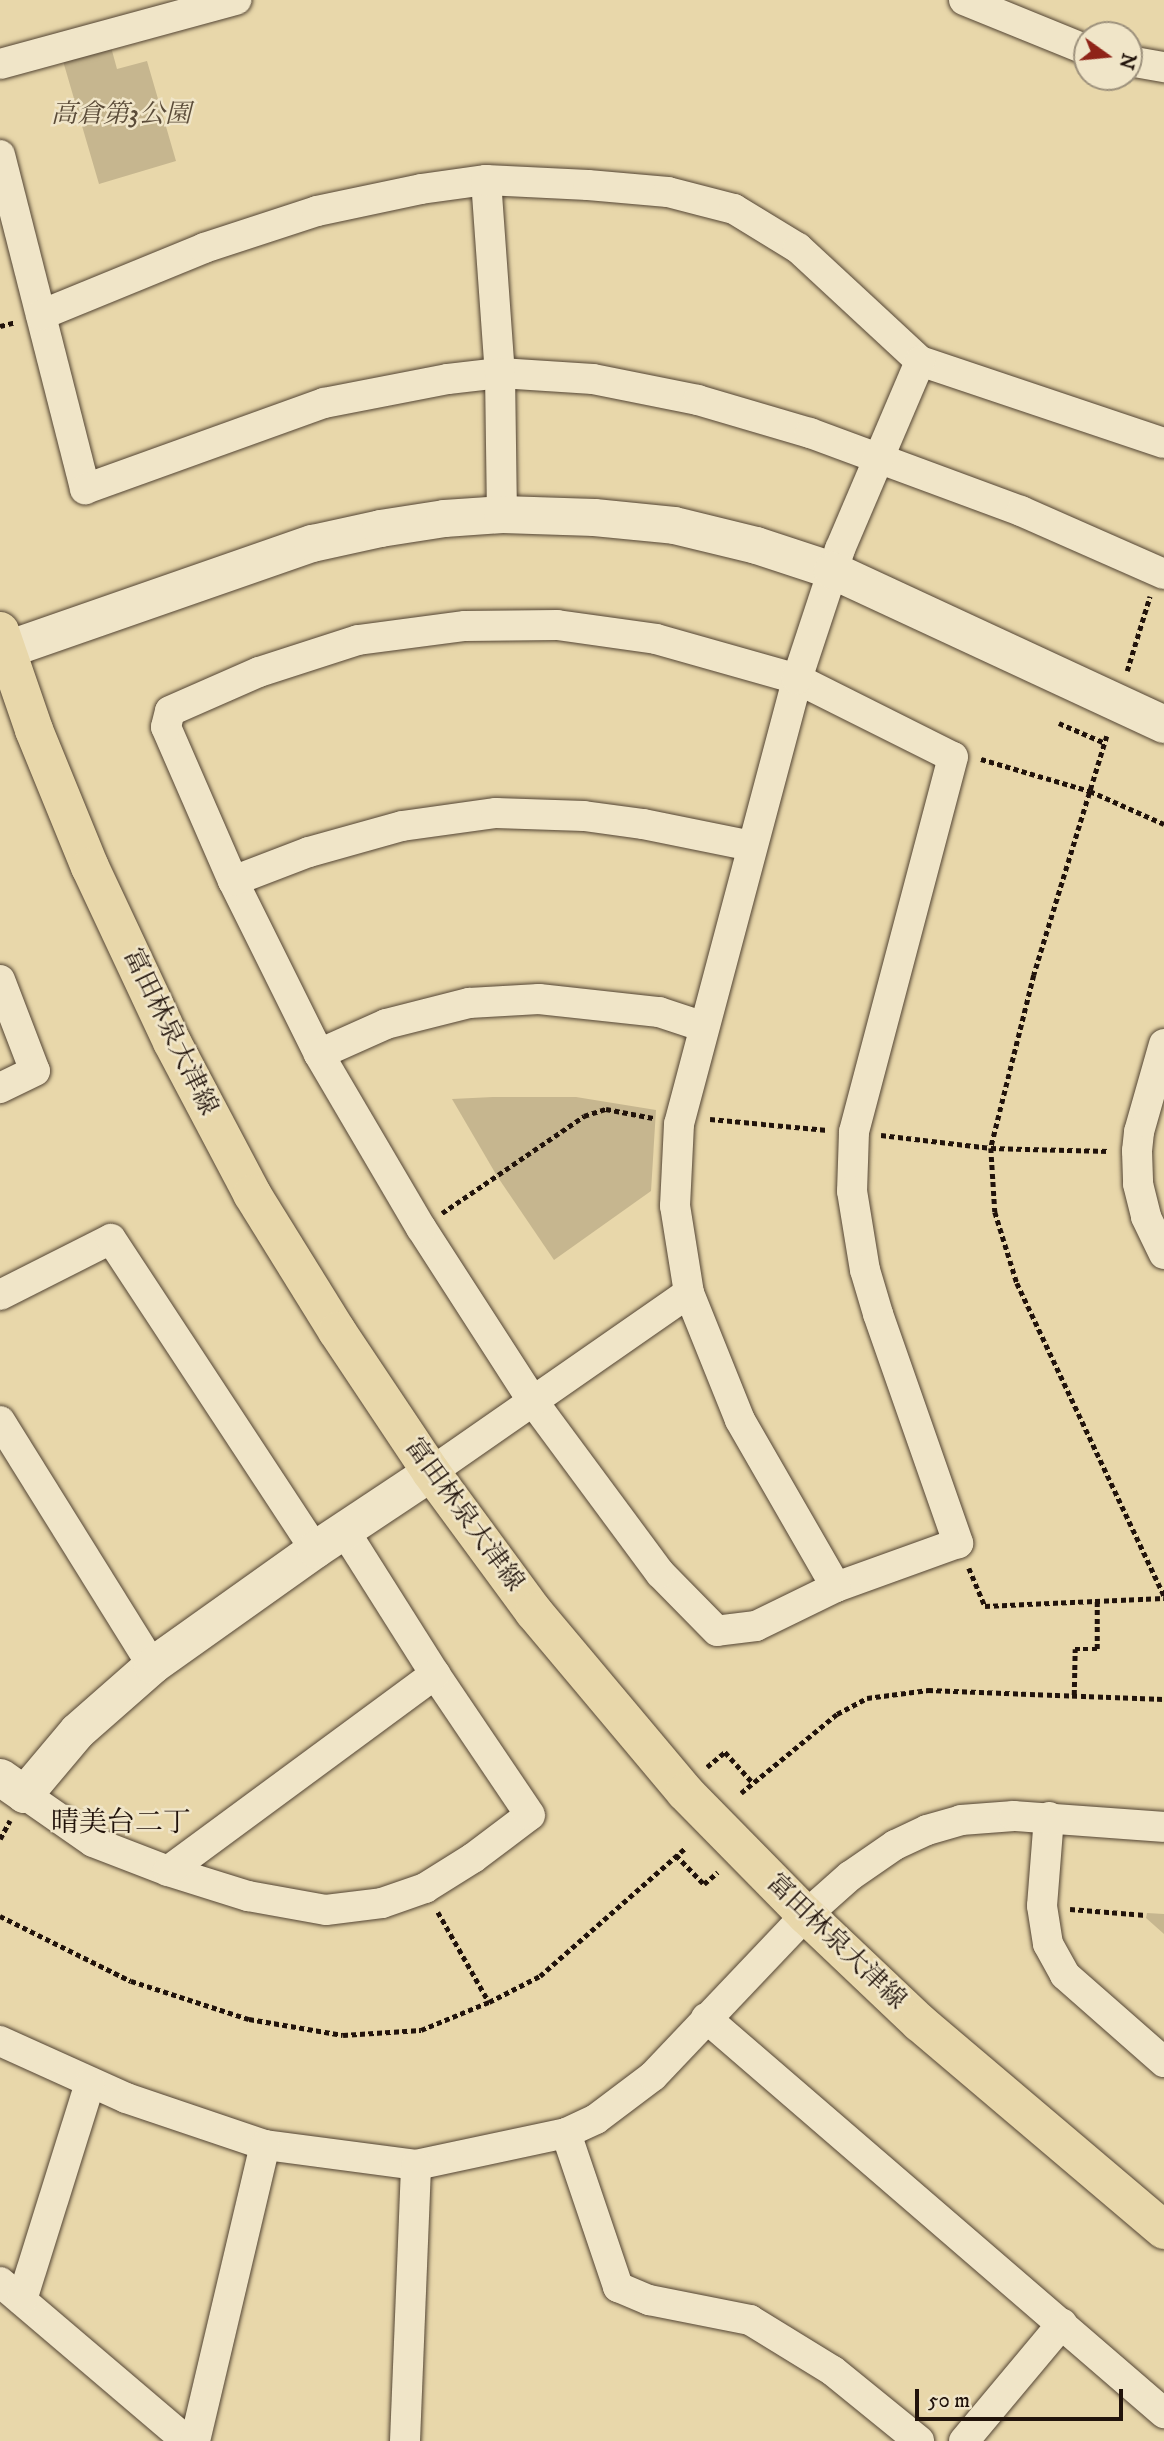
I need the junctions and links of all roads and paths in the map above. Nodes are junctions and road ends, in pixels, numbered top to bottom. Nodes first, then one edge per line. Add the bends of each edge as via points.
1 (236, 0) edge
2 (964, 0) edge
3 (174, 8) edge
4 (1073, 44) edge
5 (1143, 63) edge
6 (0, 64) edge
7 (1164, 67) edge
8 (0, 155) edge
9 (486, 180) junction
10 (41, 316) junction
11 (920, 361) junction
12 (500, 373) junction
13 (1164, 443) edge
14 (878, 456) junction
15 (502, 514) junction
16 (1162, 565) edge
17 (832, 570) junction
18 (2, 643) edge
19 (1126, 674) dead end
20 (797, 679) junction
21 (1059, 723) dead end
22 (1164, 724) edge
23 (1107, 736) dead end
24 (1105, 743) junction
25 (953, 757) junction
26 (1090, 791) junction
27 (1164, 824) edge
28 (752, 846) junction
29 (233, 881) junction
30 (0, 980) edge
31 (704, 1027) junction
32 (1164, 1044) edge
33 (319, 1054) junction
34 (0, 1088) edge
35 (679, 1124) junction
36 (991, 1148) junction
37 (1137, 1151) junction
38 (421, 1228) junction
39 (1164, 1255) edge
40 (689, 1293) junction
41 (0, 1295) edge
42 (531, 1400) junction
43 (0, 1421) edge
44 (431, 1472) junction
45 (330, 1539) junction
46 (958, 1543) junction
47 (836, 1587) junction
48 (1164, 1597) edge
49 (1097, 1601) junction
50 (152, 1665) junction
51 (435, 1674) junction
52 (1074, 1695) junction
53 (1164, 1699) edge
54 (707, 1767) dead end
55 (753, 1783) junction
56 (12, 1786) edge
57 (741, 1793) dead end
58 (1049, 1817) junction
59 (1164, 1827) edge
60 (685, 1847) dead end
61 (676, 1856) junction
62 (167, 1871) junction
63 (718, 1871) dead end
64 (425, 1888) junction
65 (1041, 1906) junction
66 (806, 1915) junction
67 (1146, 1915) dead end
68 (0, 1916) edge
69 (489, 2002) junction
70 (706, 2018) junction
71 (0, 2041) edge
72 (1164, 2062) edge
73 (90, 2083) junction
74 (566, 2133) junction
75 (265, 2145) junction
76 (416, 2165) junction
77 (1164, 2230) edge
78 (11, 2291) edge
79 (1062, 2324) junction
80 (1164, 2413) edge
81 (187, 2441) edge
82 (195, 2441) edge
83 (405, 2441) edge
84 (919, 2441) edge
85 (964, 2441) edge

1 - 3 street
2 - 4 street
3 - 6 street
5 - 7 street
8 - 10 street
9 - 10 street via 317,211 204,248
9 - 11 street via 668,192 734,209 798,248
9 - 12 street
10 - 12 street via 85,489 324,403
11 - 13 street
11 - 14 street
12 - 14 street via 593,379 698,400
12 - 15 street
14 - 16 street
14 - 17 street
15 - 17 street via 674,525
15 - 18 street via 444,518 312,543
16 - 19 path
17 - 20 street
17 - 22 street
18 - 44 main road, 富田林泉大津線 via 90,867 172,1042 252,1194
20 - 25 street
20 - 28 street
20 - 29 street via 656,639 557,625 465,626 358,640 259,672 170,711 166,727
21 - 24 path
23 - 24 path
24 - 26 path
25 - 26 path via 967,755
25 - 46 street via 854,1132 852,1191 865,1270 878,1314
26 - 27 path
26 - 36 path via 1034,975
28 - 29 street via 584,816 496,813 402,826 309,852
28 - 31 street
29 - 33 street
30 - 34 street via 35,1071
31 - 33 street via 659,1012 539,999 469,1003 386,1024
31 - 35 street
32 - 37 street
33 - 38 street
35 - 38 path via 606,1109 584,1116
35 - 40 street via 675,1206
36 - 37 path
36 - 48 path via 995,1212 1017,1283
37 - 39 street via 1146,1217
38 - 42 street
40 - 42 street
40 - 47 street via 740,1420
41 - 45 street via 111,1239
42 - 44 street
42 - 47 street via 660,1573 717,1631 756,1626
43 - 50 street
44 - 45 street
44 - 66 main road, 富田林泉大津線 via 534,1612 667,1771
45 - 50 street
45 - 51 street
46 - 47 street
46 - 49 path via 985,1606
48 - 49 path
49 - 52 path via 1097,1649 1075,1649
50 - 56 street
51 - 62 street
51 - 64 street via 530,1815
52 - 53 path
52 - 55 path via 928,1690 867,1698 837,1714
54 - 55 path via 725,1752
55 - 57 path
56 - 62 street via 93,1842
58 - 59 street
58 - 65 street
58 - 66 street via 961,1820 928,1829 850,1876
60 - 61 path
61 - 63 path via 704,1884
61 - 69 path via 540,1976
62 - 64 street via 248,1896 326,1910 382,1903
64 - 69 path
65 - 67 path
65 - 72 street via 1048,1944 1065,1975
66 - 70 street
66 - 77 main road, 富田林泉大津線 via 920,2023
68 - 69 path via 131,1981 249,2019 343,2035 421,2030
70 - 74 street via 653,2076 596,2119
70 - 79 street
71 - 73 street
73 - 75 street
73 - 78 street
74 - 76 street
74 - 84 street via 618,2287 649,2300 750,2320 833,2371
75 - 76 street
75 - 82 street
76 - 83 street
78 - 81 street
79 - 80 street
79 - 85 street

